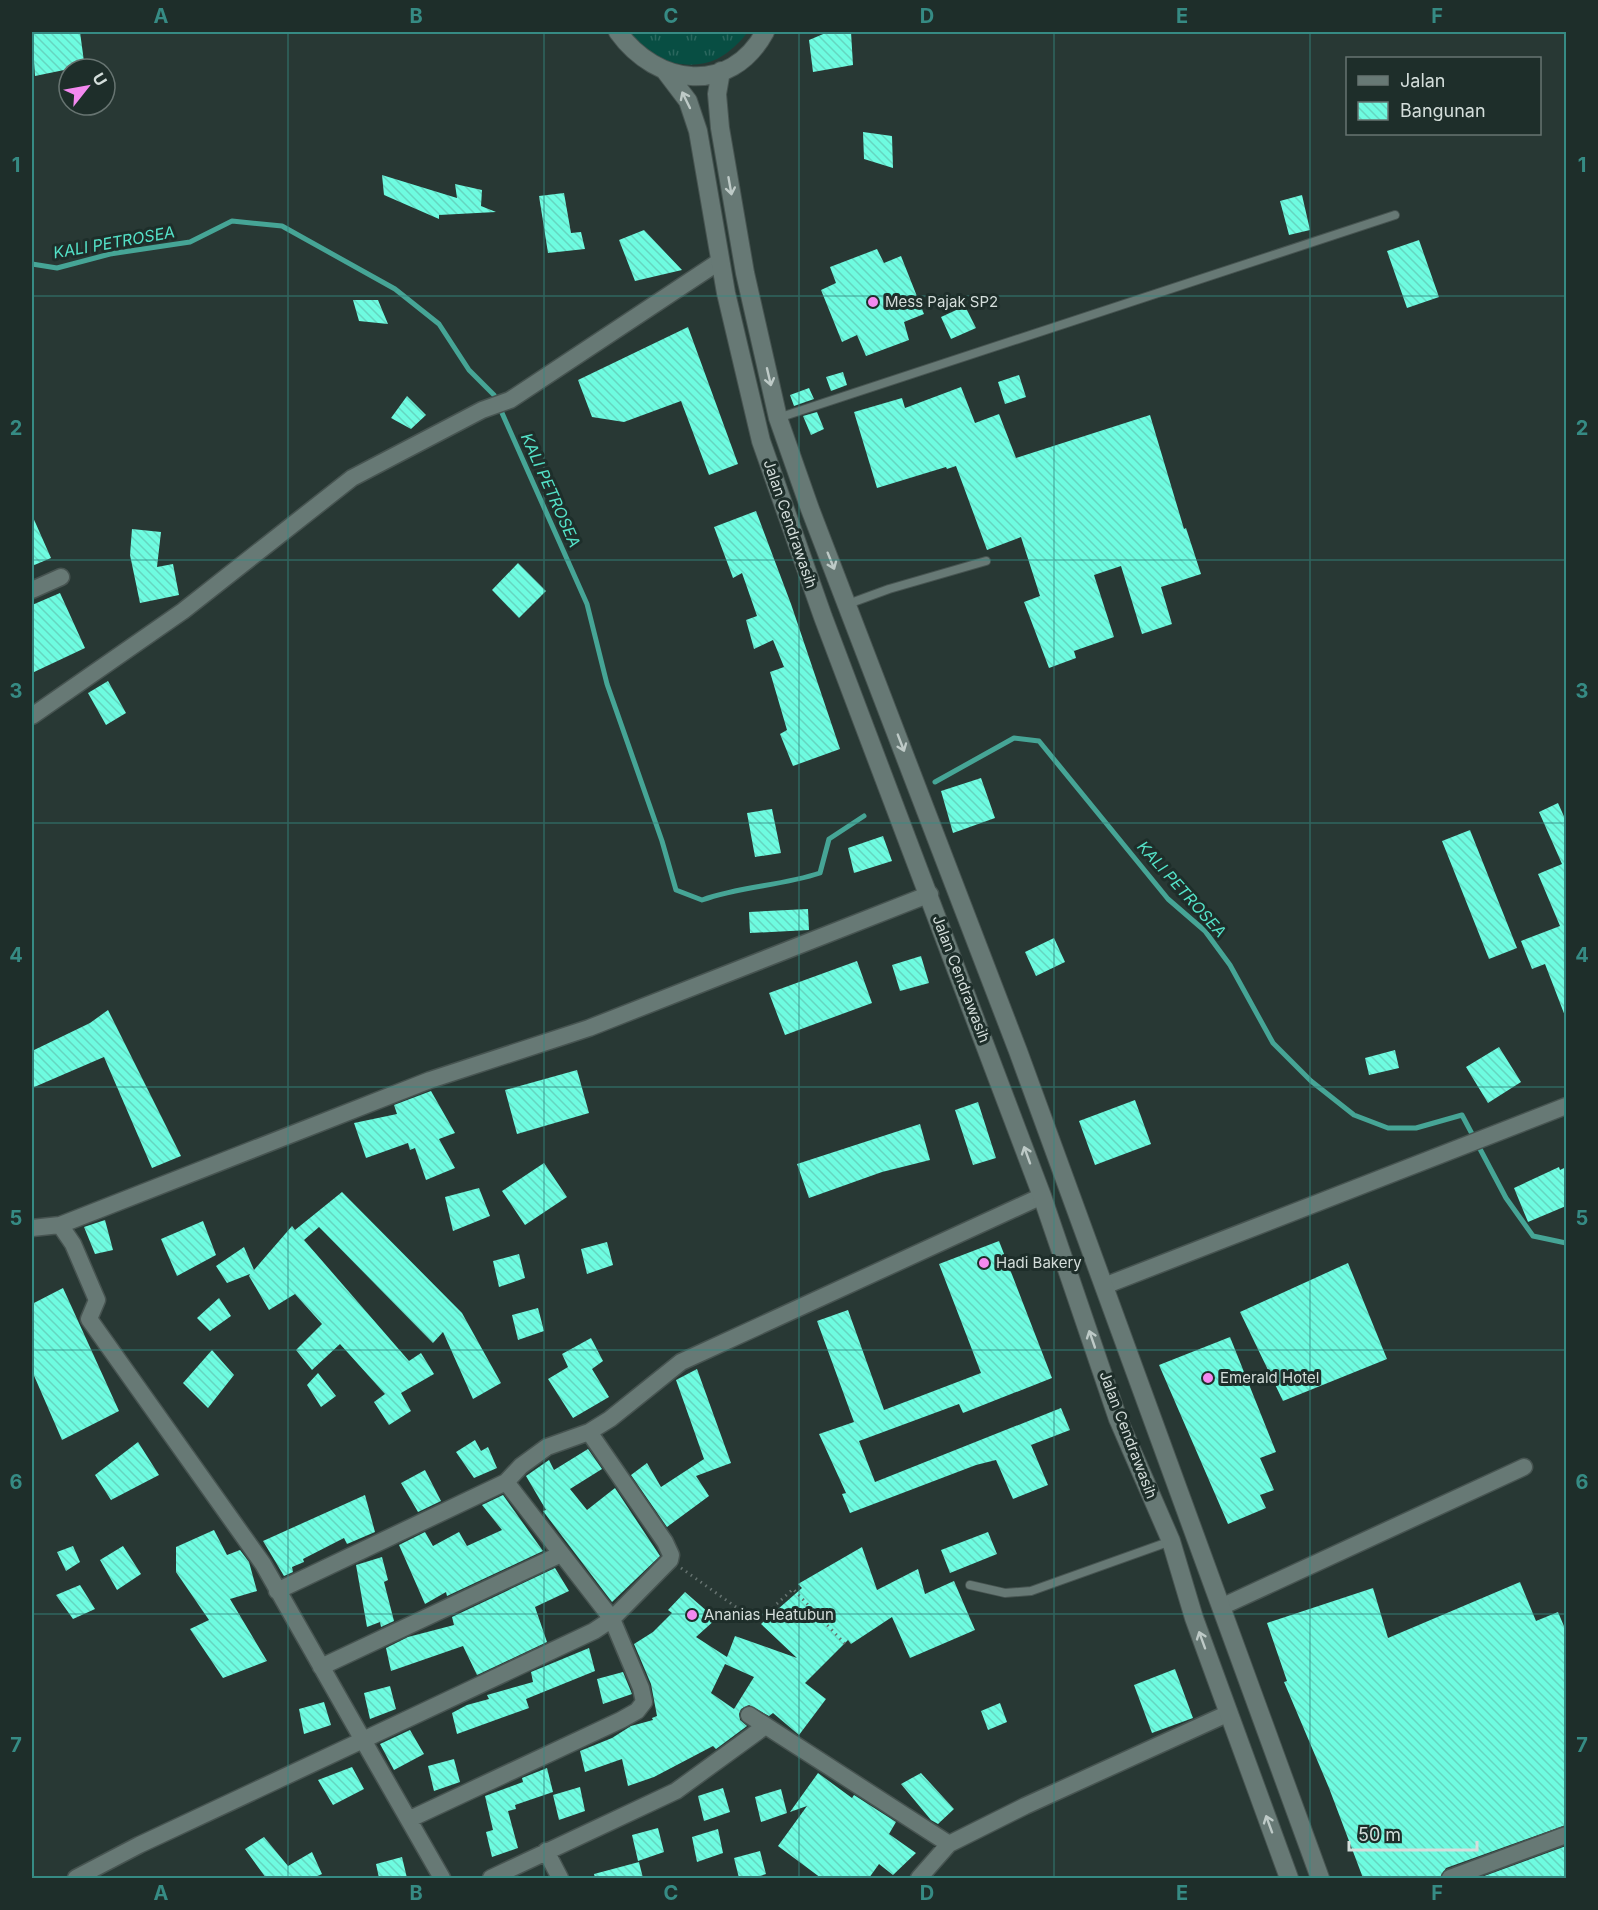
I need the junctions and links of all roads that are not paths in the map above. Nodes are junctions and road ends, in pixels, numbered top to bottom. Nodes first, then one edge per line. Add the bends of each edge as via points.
1 (618, 32) edge
2 (765, 32) edge
3 (722, 71) junction
4 (666, 72) junction
5 (1395, 215) dead end
6 (720, 261) junction
7 (778, 418) junction
8 (986, 561) dead end
9 (61, 578) dead end
10 (32, 590) edge
11 (848, 604) junction
12 (32, 716) edge
13 (930, 894) junction
14 (1566, 1106) edge
15 (1042, 1196) junction
16 (60, 1225) junction
17 (32, 1228) edge
18 (1104, 1286) junction
19 (589, 1432) junction
20 (1524, 1467) dead end
21 (506, 1482) junction
22 (1171, 1541) junction
23 (561, 1554) junction
24 (970, 1585) dead end
25 (277, 1591) junction
26 (1221, 1606) junction
27 (612, 1619) junction
28 (321, 1667) junction
29 (1229, 1713) junction
30 (749, 1715) dead end
31 (764, 1727) junction
32 (363, 1740) junction
33 (410, 1819) junction
34 (1566, 1835) edge
35 (949, 1844) junction
36 (546, 1851) junction
37 (76, 1878) edge
38 (442, 1878) edge
39 (491, 1878) edge
40 (560, 1878) edge
41 (919, 1878) edge
42 (1289, 1878) edge
43 (1320, 1878) edge
44 (1450, 1878) edge

1 - 4 main road, Jalan Cendrawasih via 630,49
2 - 3 main road, Jalan Cendrawasih via 749,53
3 - 4 main road, Jalan Cendrawasih via 685,76
3 -> 7 main road, Jalan Cendrawasih via 717,94 720,128 745,273
6 -> 4 main road, Jalan Cendrawasih via 698,131 688,101
5 - 7 lane
6 - 12 street via 510,400 482,410 352,478 183,611
6 - 13 main road, Jalan Cendrawasih via 760,441 822,617
7 -> 11 main road, Jalan Cendrawasih
8 - 11 lane
9 - 10 street
11 -> 18 main road, Jalan Cendrawasih
15 -> 13 main road, Jalan Cendrawasih
13 - 16 street via 589,1028 430,1080
14 - 18 street
15 - 19 street via 681,1362
22 -> 15 main road, Jalan Cendrawasih via 1119,1419
16 - 17 street
16 - 25 street via 73,1244 97,1300 89,1319 230,1515
18 - 26 main road, Jalan Cendrawasih
19 - 21 street via 547,1447
19 - 27 street via 671,1554 670,1560
20 - 26 street
21 - 23 street
21 - 25 street
22 - 24 lane via 1031,1591 1005,1593
29 -> 22 main road, Jalan Cendrawasih
23 - 27 street
23 - 28 street
25 - 28 street
26 - 43 main road, Jalan Cendrawasih
27 - 32 street via 579,1640
27 - 33 street via 644,1697 642,1707
28 - 32 street
29 - 35 street
42 -> 29 main road, Jalan Cendrawasih
30 - 31 street
31 - 35 street
31 - 36 street via 676,1791
32 - 33 street
32 - 37 street
33 - 38 street
34 - 44 street
35 - 41 street
36 - 39 street
36 - 40 street

